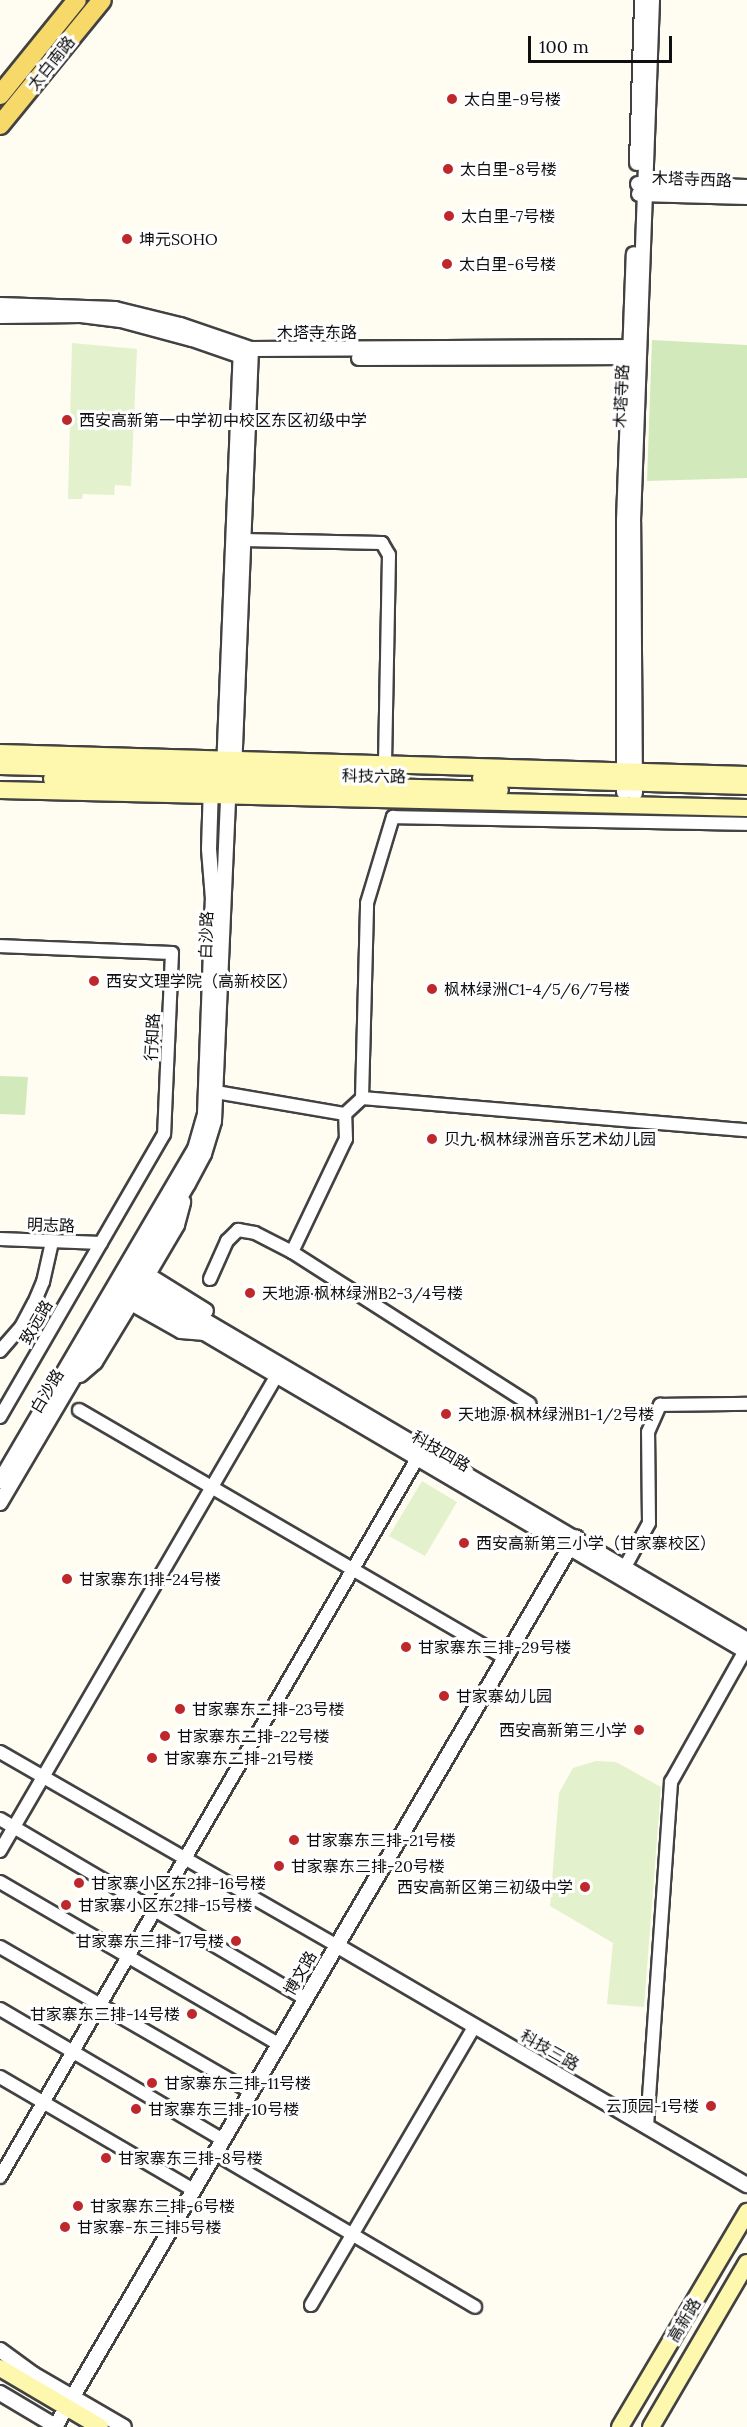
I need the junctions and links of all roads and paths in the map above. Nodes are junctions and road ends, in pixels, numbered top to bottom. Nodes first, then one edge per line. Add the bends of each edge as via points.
1 (77, 0) edge
2 (102, 0) edge
3 (642, 0) edge
4 (652, 0) edge
5 (0, 95) edge
6 (0, 125) edge
7 (747, 187) edge
8 (641, 189) junction
9 (747, 197) edge
10 (0, 305) edge
11 (0, 316) edge
12 (246, 352) junction
13 (634, 352) junction
14 (243, 540) junction
15 (0, 753) edge
16 (385, 765) junction
17 (0, 766) edge
18 (229, 773) junction
19 (747, 775) edge
20 (0, 777) edge
21 (629, 782) junction
22 (747, 786) edge
23 (211, 789) junction
24 (0, 790) edge
25 (747, 796) edge
26 (747, 808) edge
27 (747, 824) edge
28 (0, 946) edge
29 (216, 1092) junction
30 (362, 1098) junction
31 (345, 1114) junction
32 (747, 1130) edge
33 (0, 1239) edge
34 (52, 1242) junction
35 (101, 1243) junction
36 (292, 1252) junction
37 (210, 1279) dead end
38 (132, 1284) junction
39 (0, 1351) edge
40 (277, 1375) junction
41 (530, 1404) dead end
42 (747, 1404) edge
43 (79, 1410) dead end
44 (0, 1417) edge
45 (418, 1457) junction
46 (0, 1481) edge
47 (212, 1486) junction
48 (0, 1503) edge
49 (573, 1542) junction
50 (625, 1567) junction
51 (352, 1570) junction
52 (746, 1648) edge
53 (505, 1658) junction
54 (0, 1752) edge
55 (43, 1777) junction
56 (0, 1819) edge
57 (14, 1827) junction
58 (0, 1851) edge
59 (186, 1860) junction
60 (0, 1882) edge
61 (155, 1911) junction
62 (336, 1945) junction
63 (0, 1947) edge
64 (129, 1957) junction
65 (304, 1998) junction
66 (100, 2005) junction
67 (0, 2009) edge
68 (475, 2026) junction
69 (277, 2043) junction
70 (73, 2052) junction
71 (0, 2076) edge
72 (249, 2091) junction
73 (45, 2102) junction
74 (647, 2126) junction
75 (222, 2139) junction
76 (214, 2153) junction
77 (0, 2177) edge
78 (747, 2185) edge
79 (192, 2189) junction
80 (747, 2212) edge
81 (353, 2235) junction
82 (747, 2263) edge
83 (311, 2305) dead end
84 (475, 2307) dead end
85 (0, 2350) edge
86 (0, 2368) edge
87 (0, 2381) edge
88 (0, 2393) edge
89 (61, 2417) edge
90 (79, 2427) edge
91 (100, 2427) edge
92 (124, 2427) edge
93 (620, 2427) edge
94 (651, 2427) edge

1 - 5 main road, 太白南路
2 - 6 main road, 太白南路
3 - 8 street, 木塔寺路
4 - 8 street, 木塔寺路
7 - 8 street, 木塔寺西路
8 - 9 street, 木塔寺西路
8 - 13 street, 木塔寺路
10 - 12 street, 木塔寺东路 via 115,309 180,325
11 - 12 street, 木塔寺东路 via 81,315 121,320
12 - 13 street, 木塔寺东路
12 - 14 street, 白沙路
12 - 18 street, 白沙路
13 - 21 street, 木塔寺路
14 - 16 street via 382,543 390,555
14 - 18 street, 白沙路
15 - 18 main road
16 - 18 main road
16 - 21 main road
17 - 18 main road, 科技六路
18 - 21 main road, 科技六路
18 - 23 main road, 科技六路
18 - 26 main road
18 - 29 street, 白沙路
19 - 21 main road
20 - 23 main road, 科技六路
21 - 22 main road, 科技六路
21 - 25 main road, 科技六路
23 - 24 main road
23 - 38 street, 白沙路 via 208,849 213,899 205,1114 195,1149
27 - 30 street via 393,817 367,903
28 - 35 street, 行知路 via 172,953 164,1134
29 - 31 street
29 - 38 street, 白沙路 via 214,1121 204,1154
30 - 31 street
30 - 32 street
31 - 36 street via 346,1139
33 - 34 street, 明志路
34 - 35 street, 明志路
34 - 39 street via 34,1303
35 - 44 street, 致远路
36 - 37 street via 255,1233 238,1230 226,1241
36 - 41 street
38 - 40 street, 科技四路
38 - 46 street, 白沙路
38 - 48 street, 白沙路
38 - 49 street, 科技四路 via 220,1329
40 - 45 street, 科技四路
40 - 47 street
42 - 50 street via 660,1405 648,1432 649,1523
43 - 47 street
45 - 49 street, 科技四路
45 - 51 street
47 - 51 street
47 - 55 street
49 - 50 street, 科技四路
49 - 52 street, 科技四路
49 - 53 street, 博文路
50 - 52 street, 科技四路
51 - 53 street
51 - 59 street
52 - 74 street via 671,1782
53 - 62 street, 博文路
54 - 55 street
55 - 57 street
55 - 59 street
56 - 57 street
57 - 58 street
57 - 61 street
59 - 61 street
59 - 62 street
60 - 64 street
61 - 64 street
61 - 65 street
62 - 65 street, 博文路
62 - 68 street, 科技三路
63 - 66 street
64 - 66 street
64 - 69 street
65 - 69 street, 博文路
66 - 70 street
66 - 72 street
67 - 70 street
68 - 74 street, 科技三路
68 - 81 street
69 - 72 street, 博文路
70 - 73 street
70 - 75 street
71 - 73 street
72 - 75 street, 博文路
73 - 77 street
73 - 79 street
74 - 78 street, 科技三路
75 - 76 street, 博文路
76 - 79 street, 博文路
76 - 81 street
79 - 89 street, 博文路
80 - 93 main road, 高新路
81 - 83 street
81 - 84 street
82 - 94 main road, 高新路
85 - 89 street
86 - 89 main road
87 - 89 main road
88 - 89 street
89 - 90 main road
89 - 91 main road
89 - 92 street

